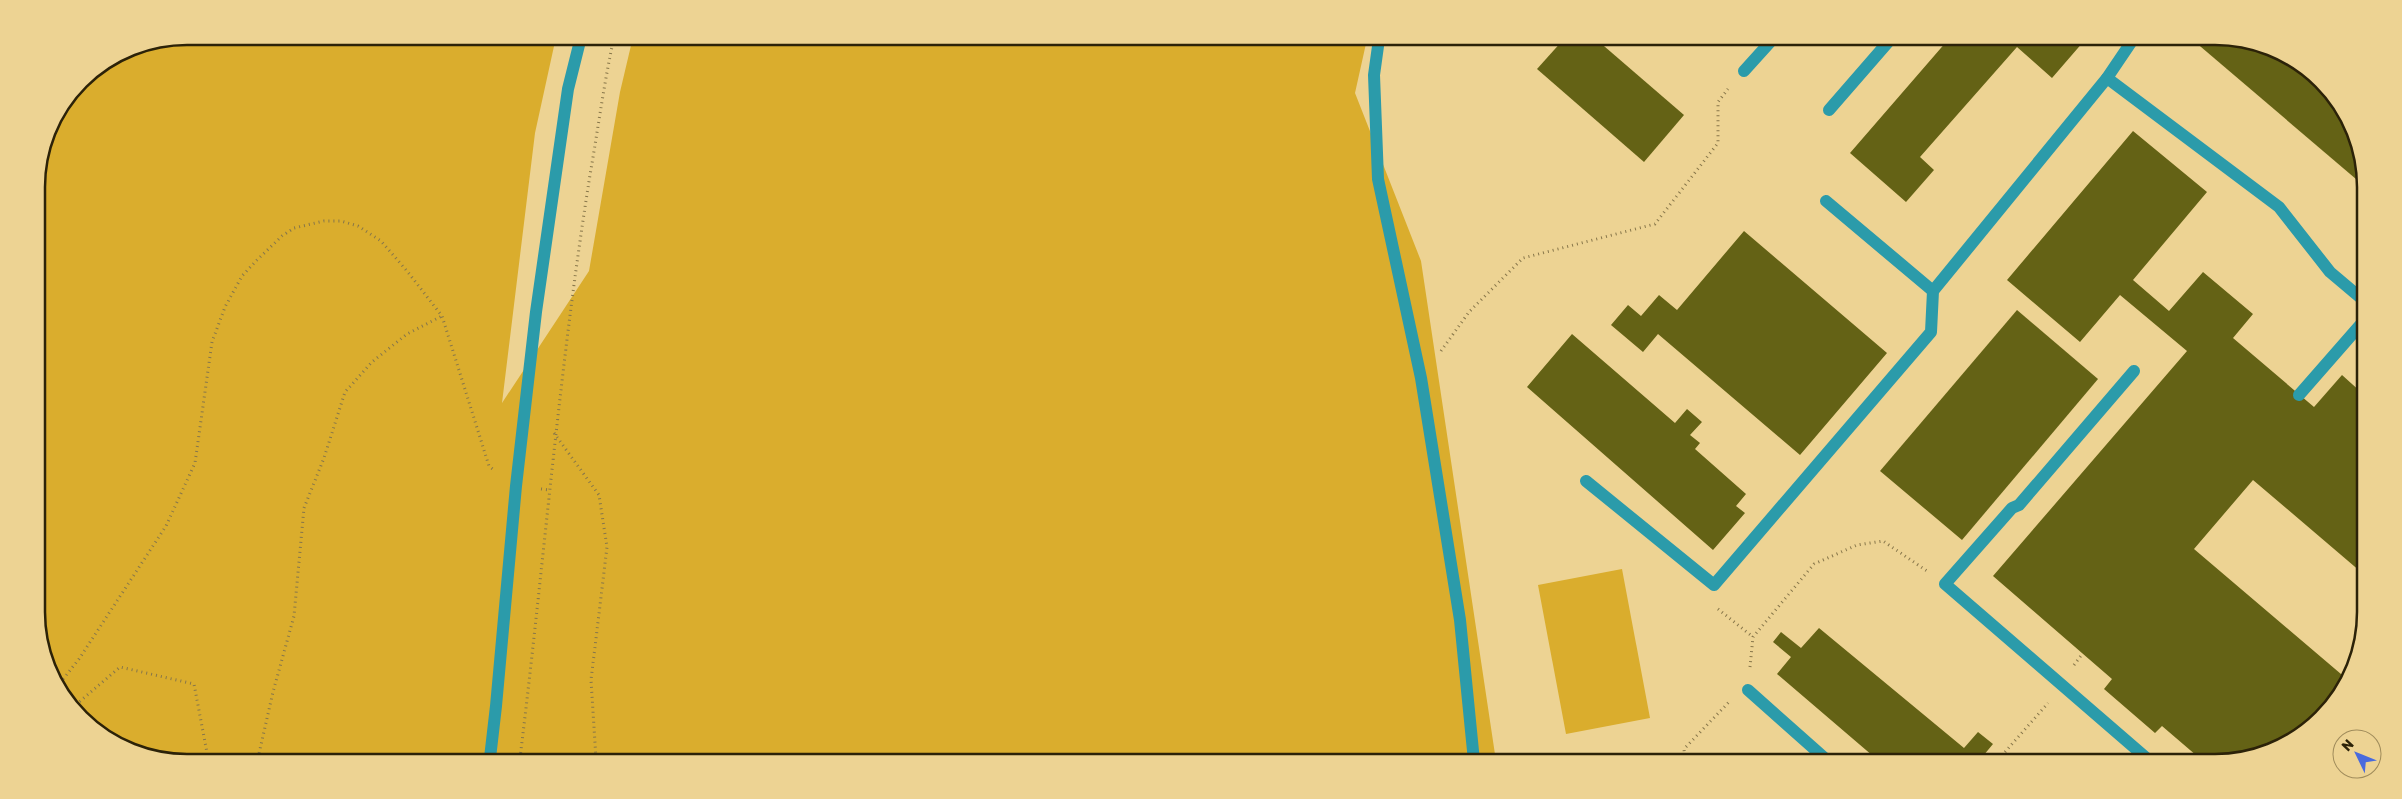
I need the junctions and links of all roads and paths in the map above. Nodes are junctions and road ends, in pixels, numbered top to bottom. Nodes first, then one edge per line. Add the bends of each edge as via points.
1 (579, 45) edge
2 (613, 45) edge
3 (1378, 45) edge
4 (1767, 45) edge
5 (1885, 45) edge
6 (2129, 45) edge
7 (1744, 71) joint
8 (2108, 78) junction
9 (1830, 110) dead end
10 (1826, 201) dead end
11 (1933, 291) junction
12 (2357, 295) edge
13 (442, 316) junction
14 (2357, 329) edge
15 (2134, 371) dead end
16 (1421, 378) junction
17 (2299, 395) dead end
18 (554, 433) junction
19 (1586, 481) dead end
20 (516, 486) junction
21 (1944, 584) junction
22 (1714, 585) junction
23 (1753, 637) junction
24 (63, 680) edge
25 (1748, 690) junction
26 (78, 703) edge
27 (207, 754) edge
28 (259, 754) edge
29 (490, 754) edge
30 (520, 754) edge
31 (596, 754) edge
32 (1473, 754) edge
33 (1684, 754) edge
34 (1820, 754) edge
35 (2142, 754) edge

1 - 20 street via 567,98 536,312
2 - 18 path via 578,249
3 - 16 street via 1374,75 1378,179
4 - 7 street
5 - 9 street
6 - 8 street
7 - 16 path via 1718,102 1718,143 1656,224 1523,258 1469,312
8 - 11 street
8 - 12 street via 2279,207 2330,272
10 - 11 street
11 - 22 street via 1932,332
13 - 20 path via 489,466
13 - 24 path via 381,240 358,226 341,221 308,224 294,228 269,248 242,276 225,307 212,342 194,464 166,526 95,636
13 - 28 path via 407,334 372,362 345,392 304,508 294,616
14 - 17 street
15 - 21 street via 2019,505 2012,508
16 - 32 street via 1460,620
18 - 30 path via 541,584
18 - 31 path via 599,494 607,546 591,680
19 - 22 street
20 - 29 street
21 - 23 path via 1883,541 1857,545 1814,564
21 - 35 street
22 - 23 path via 1707,600
23 - 25 path
25 - 33 path via 1736,696 1684,749
25 - 34 street
26 - 27 path via 120,667 194,684

